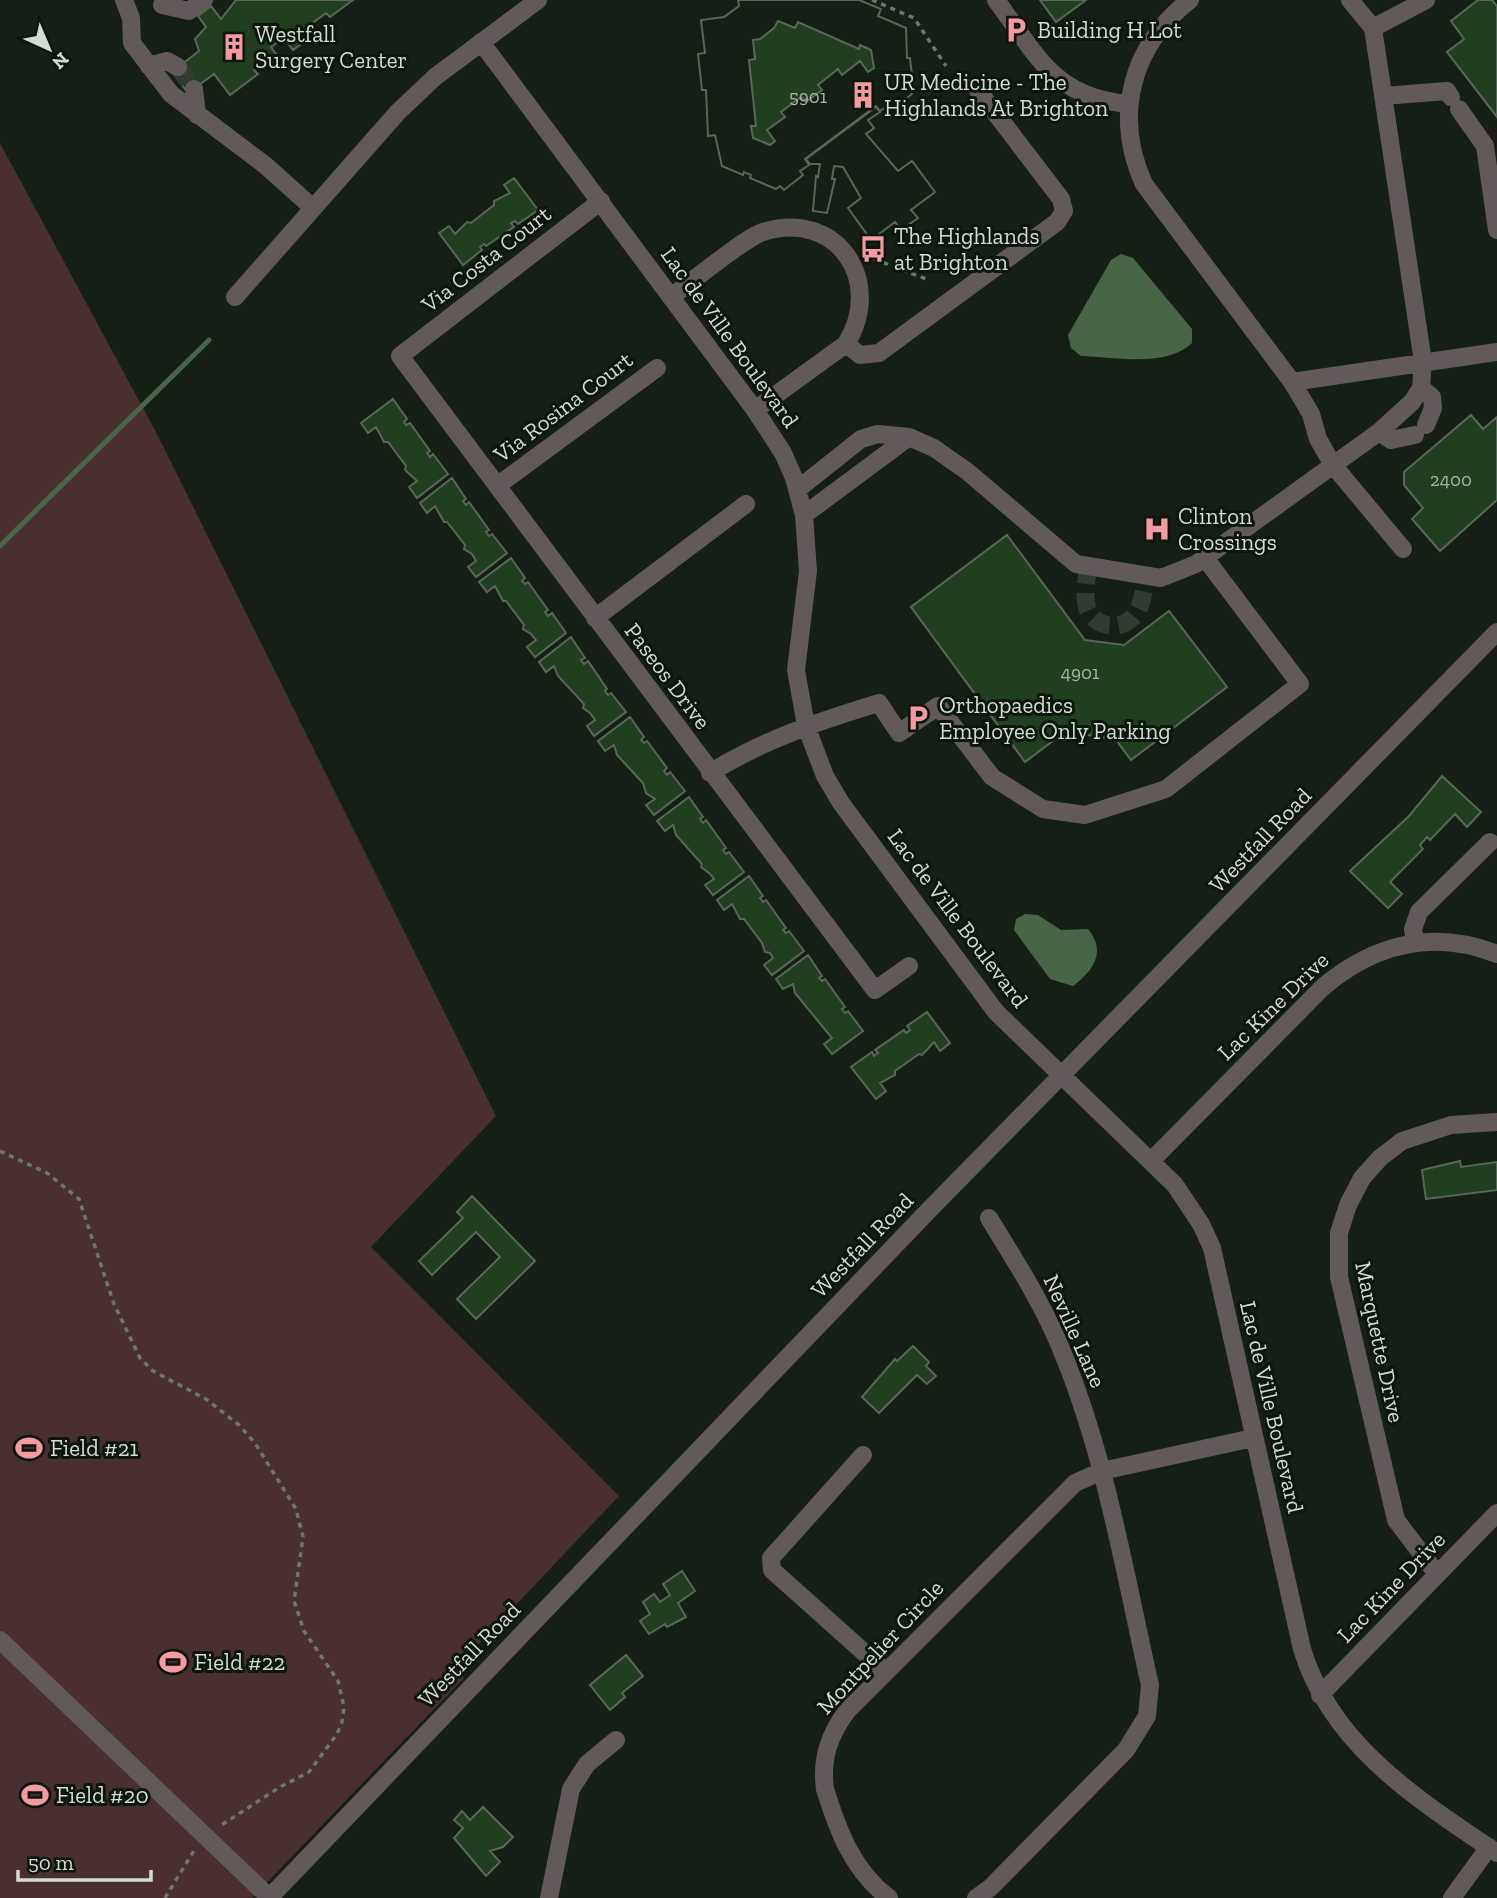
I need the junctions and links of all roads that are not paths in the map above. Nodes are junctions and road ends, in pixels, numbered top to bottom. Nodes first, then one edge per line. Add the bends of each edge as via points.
1 (124, 0) edge
2 (204, 0) edge
3 (538, 0) edge
4 (996, 0) edge
5 (1190, 0) edge
6 (1350, 0) edge
7 (1426, 0) edge
8 (165, 2) edge
9 (131, 18) junction
10 (1373, 27) junction
11 (481, 43) junction
12 (149, 66) junction
13 (178, 67) dead end
14 (194, 89) tunnel mouth
15 (977, 89) dead end
16 (1383, 96) junction
17 (1129, 104) junction
18 (197, 115) junction
19 (1492, 163) edge
20 (1495, 200) edge
21 (601, 201) junction
22 (313, 208) junction
23 (1497, 230) edge
24 (235, 296) dead end
25 (671, 297) junction
26 (846, 344) junction
27 (1497, 352) edge
28 (400, 356) joint
29 (1423, 362) junction
30 (657, 368) dead end
31 (1292, 382) junction
32 (1421, 388) junction
33 (755, 410) junction
34 (1379, 432) junction
35 (909, 437) junction
36 (1333, 465) junction
37 (497, 486) junction
38 (797, 489) junction
39 (746, 504) dead end
40 (804, 516) junction
41 (1403, 549) dead end
42 (1205, 558) junction
43 (595, 618) junction
44 (1497, 632) edge
45 (806, 726) junction
46 (710, 774) junction
47 (1490, 842) dead end
48 (1415, 942) junction
49 (1497, 954) edge
50 (909, 966) dead end
51 (1063, 1077) junction
52 (1497, 1122) edge
53 (1151, 1161) junction
54 (989, 1218) dead end
55 (1253, 1438) junction
56 (863, 1455) dead end
57 (1102, 1471) junction
58 (1497, 1513) edge
59 (1437, 1574) junction
60 (0, 1640) edge
61 (886, 1672) junction
62 (1320, 1695) junction
63 (616, 1740) dead end
64 (1493, 1850) edge
65 (269, 1898) edge
66 (549, 1898) edge
67 (889, 1898) edge
68 (976, 1898) edge
69 (1452, 1898) edge

1 - 9 street
2 - 8 street via 189,11
3 - 11 street
4 - 17 street via 1063,85 1110,103
5 - 17 street via 1148,42 1132,80
6 - 10 street
7 - 10 street
8 - 9 street
9 - 12 street via 132,43
10 - 16 street
11 - 21 street, Lac de Ville Boulevard
11 - 22 street via 398,112
12 - 13 street via 167,61
12 - 18 street via 171,94
14 - 18 street
15 - 26 street via 1061,199 1063,211 1057,222 879,354 860,355
16 - 19 street via 1447,91
16 - 29 street
17 - 31 street via 1132,157 1144,184
18 - 22 street via 265,165
19 - 20 street
20 - 23 street
21 - 25 street, Lac de Ville Boulevard
21 - 28 street, Via Costa Court
22 - 24 street
25 - 26 street via 758,234 786,227 812,229 834,240 849,257 859,282 860,307
25 - 33 street, Lac de Ville Boulevard
26 - 33 street
27 - 29 street
28 - 37 street, Paseos Drive
29 - 31 street
29 - 32 street
30 - 37 street, Via Rosina Court
31 - 36 street
32 - 34 street
32 - 34 street via 1432,397 1433,408 1421,430 1391,440
33 - 38 street, Lac de Ville Boulevard via 783,453
34 - 36 street
35 - 38 street via 878,434 861,439
35 - 40 street
35 - 42 street via 968,472 1076,564 1161,578
36 - 41 street
36 - 42 street
37 - 43 street, Paseos Drive
38 - 40 street, Lac de Ville Boulevard
39 - 43 street
40 - 45 street, Lac de Ville Boulevard via 808,571 796,670
42 - 45 street via 1300,684 1166,789 1085,815 1043,809 992,777 938,706 898,733 879,702
43 - 46 street, Paseos Drive
44 - 51 street, Westfall Road
45 - 46 street via 747,750
45 - 51 street, Lac de Ville Boulevard via 825,776 849,814 996,1012
46 - 50 street, Paseos Drive via 875,990
47 - 48 street via 1419,912 1413,929
48 - 49 street, Lac Kine Drive via 1457,943
48 - 53 street, Lac Kine Drive via 1373,954 1339,974
51 - 53 street, Lac de Ville Boulevard
51 - 65 street, Westfall Road via 929,1210
52 - 59 street, Marquette Drive via 1451,1125 1402,1141 1362,1178 1339,1233 1339,1277 1396,1520
53 - 55 street, Lac de Ville Boulevard via 1191,1207 1212,1248
54 - 57 street, Neville Lane via 1042,1306 1060,1346
55 - 57 street, Montpelier Circle
55 - 62 street, Lac de Ville Boulevard via 1302,1648
56 - 61 street via 770,1564
57 - 61 street, Montpelier Circle via 1074,1483 1059,1496
57 - 68 street via 1150,1685 1147,1716 1126,1750
58 - 59 street, Lac Kine Drive
59 - 62 street, Lac Kine Drive
60 - 65 street
61 - 67 street, Montpelier Circle via 838,1724 827,1747 823,1776 856,1867
62 - 64 street, Lac de Ville Boulevard via 1343,1731 1367,1755
63 - 66 street via 587,1764 571,1789
64 - 69 street

